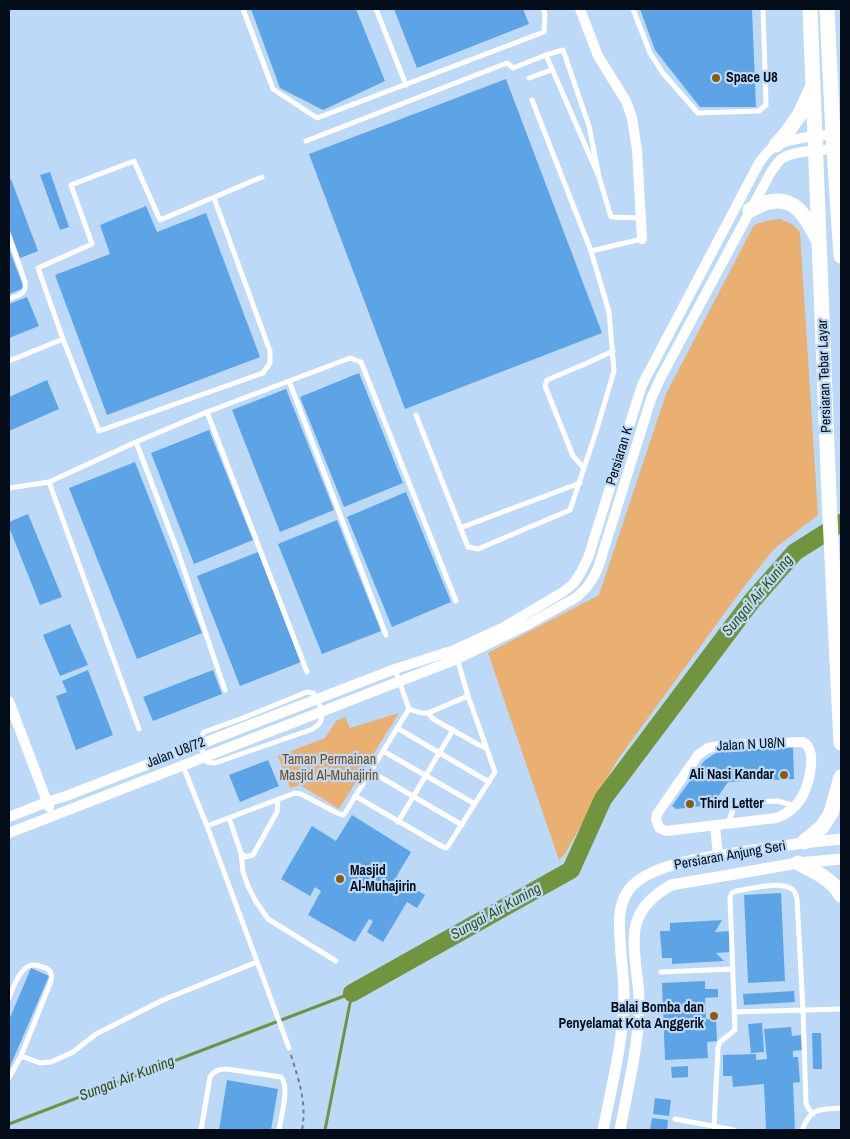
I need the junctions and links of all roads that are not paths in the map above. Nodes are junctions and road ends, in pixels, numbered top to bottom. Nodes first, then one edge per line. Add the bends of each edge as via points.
1 (243, 9) edge
2 (376, 9) edge
3 (543, 9) edge
4 (580, 9) edge
5 (633, 9) edge
6 (763, 9) edge
7 (810, 9) edge
8 (827, 9) edge
9 (546, 55) junction
10 (551, 70) junction
11 (529, 78) dead end
12 (830, 84) junction
13 (406, 85) junction
14 (813, 85) junction
15 (532, 100) dead end
16 (841, 103) edge
17 (306, 141) dead end
18 (838, 142) edge
19 (816, 143) junction
20 (776, 146) junction
21 (262, 178) dead end
22 (598, 178) junction
23 (839, 187) edge
24 (214, 198) junction
25 (750, 210) junction
26 (641, 218) junction
27 (9, 236) edge
28 (642, 239) joint
29 (819, 241) junction
30 (591, 251) junction
31 (841, 256) edge
32 (9, 299) edge
33 (63, 339) junction
34 (613, 351) junction
35 (9, 361) edge
36 (289, 381) junction
37 (207, 412) junction
38 (416, 415) dead end
39 (136, 442) junction
40 (584, 467) junction
41 (49, 482) junction
42 (580, 483) junction
43 (9, 488) edge
44 (460, 528) junction
45 (456, 601) dead end
46 (386, 635) dead end
47 (456, 654) junction
48 (395, 669) junction
49 (306, 672) dead end
50 (400, 682) junction
51 (344, 688) joint
52 (225, 690) dead end
53 (468, 696) junction
54 (317, 698) junction
55 (9, 701) edge
56 (348, 702) joint
57 (408, 710) junction
58 (322, 712) junction
59 (428, 713) junction
60 (398, 728) junction
61 (139, 729) dead end
62 (453, 730) junction
63 (841, 743) edge
64 (200, 744) junction
65 (486, 748) junction
66 (383, 751) junction
67 (440, 753) junction
68 (205, 758) junction
69 (183, 766) junction
70 (370, 771) junction
71 (426, 775) junction
72 (841, 777) edge
73 (488, 782) junction
74 (355, 796) junction
75 (413, 796) junction
76 (278, 800) junction
77 (47, 802) junction
78 (475, 804) junction
79 (794, 806) junction
80 (52, 816) junction
81 (9, 817) edge
82 (229, 818) junction
83 (398, 822) junction
84 (728, 824) junction
85 (462, 825) junction
86 (715, 825) junction
87 (207, 826) junction
88 (9, 833) edge
89 (841, 839) edge
90 (804, 842) junction
91 (241, 853) junction
92 (718, 856) junction
93 (841, 859) edge
94 (798, 863) junction
95 (841, 895) edge
96 (336, 961) dead end
97 (257, 962) junction
98 (733, 969) junction
99 (662, 972) dead end
100 (9, 998) edge
101 (841, 1009) edge
102 (803, 1010) junction
103 (735, 1012) junction
104 (289, 1048) road end
105 (21, 1056) junction
106 (9, 1078) edge
107 (841, 1108) edge
108 (812, 1113) junction
109 (675, 1119) dead end
110 (714, 1127) junction
111 (201, 1130) edge
112 (279, 1130) edge
113 (603, 1130) edge
114 (620, 1130) edge
115 (734, 1130) edge
116 (802, 1130) edge

1 - 13 lane via 273,89 317,118
2 - 13 lane
3 - 13 lane via 544,32
4 - 26 street via 598,56 626,101 632,118
5 - 6 lane via 650,53 698,113 758,111 766,105
7 - 14 main road, Persiaran Tebar Layar
8 - 12 main road
9 - 10 lane
9 - 17 lane via 513,68 507,63
9 - 22 lane via 563,50 589,126
10 - 11 lane
10 - 22 lane
12 - 16 main road
12 - 18 main road
14 - 19 main road, Persiaran Tebar Layar
14 - 20 main road via 800,114
15 - 30 lane
18 - 19 street
18 - 19 street
18 - 23 main road
19 - 20 street, Persiaran K via 790,141
19 - 25 street, Persiaran K via 781,159
19 - 29 main road, Persiaran Tebar Layar
20 - 47 street, Persiaran K via 759,163 642,385 581,572 563,592
21 - 24 lane
22 - 26 lane via 611,218
23 - 31 main road
24 - 33 lane via 160,220 134,161 71,184 92,244 38,268
24 - 33 lane via 270,352 270,363 263,373 99,431
25 - 29 main road via 765,203 790,203 808,219
25 - 47 street, Persiaran K via 651,399 604,553 593,578 577,597 527,625
26 - 28 street
27 - 32 lane via 26,288
28 - 30 lane
29 - 63 main road, Persiaran Tebar Layar
30 - 34 lane via 609,312
33 - 35 lane
34 - 40 lane via 614,371
34 - 40 lane via 548,380 545,386 573,456
36 - 37 lane
36 - 45 lane via 350,358 361,362
36 - 46 lane
37 - 39 lane
37 - 49 lane
38 - 44 lane
39 - 41 lane
39 - 52 lane
40 - 42 lane
41 - 43 lane
41 - 61 lane
42 - 44 lane
42 - 44 lane via 570,510 478,549 468,547
47 - 48 street, Persiaran K
47 - 50 street, Persiaran K
47 - 53 lane
48 - 50 lane
48 - 51 street, Persiaran K
50 - 56 street, Persiaran K
50 - 57 lane
51 - 54 street, Jalan U8/72
53 - 59 lane
53 - 65 lane
54 - 58 lane
54 - 64 street, Jalan U8/72
55 - 77 street
56 - 58 street, Jalan U8/72
57 - 59 lane
57 - 60 lane
58 - 68 street, Jalan U8/72
59 - 62 lane
60 - 66 lane
60 - 67 lane
62 - 65 lane
62 - 67 lane
64 - 68 lane
64 - 77 street, Jalan U8/72
65 - 73 lane via 495,772
66 - 70 lane
66 - 71 lane
67 - 71 lane
67 - 73 lane
68 - 69 street, Jalan U8/72
69 - 80 street, Jalan U8/72
69 - 87 lane
70 - 74 lane
70 - 75 lane
71 - 75 lane
71 - 78 lane
72 - 90 main road via 831,813
73 - 78 lane
74 - 76 lane via 343,815 301,794
74 - 83 lane
75 - 83 lane
75 - 85 lane
76 - 82 lane
76 - 91 lane via 277,812 253,855 245,857
77 - 80 street
77 - 81 street, Jalan U8/72
78 - 85 lane
79 - 84 street, Jalan N U8/N via 787,814 776,818
79 - 84 lane via 778,801 738,803
79 - 86 street, Jalan N U8/N via 803,795 811,770 807,744 714,746 698,756 656,819 658,828 666,831
80 - 88 street, Jalan U8/72
82 - 87 lane
82 - 91 lane
83 - 85 lane via 446,848
84 - 86 street, Jalan N U8/N
86 - 92 street
87 - 97 lane
89 - 90 street, Persiaran Anjung Seri
90 - 92 street, Persiaran Anjung Seri
91 - 96 lane via 248,886 268,919
92 - 113 street, Persiaran Anjung Seri via 666,867 648,876 634,884 621,906 624,992 621,1037
93 - 94 street, Persiaran Anjung Seri
94 - 95 main road via 826,878
94 - 114 street, Persiaran Anjung Seri via 670,885 647,903 637,921 634,945 639,997 637,1039
97 - 104 lane
97 - 105 lane via 163,1000 96,1034 73,1052 51,1062 40,1063
98 - 99 lane
98 - 102 lane via 732,893 776,885 791,888 797,899
98 - 103 lane
100 - 105 lane via 18,978 29,965 49,970 52,974
101 - 102 lane
102 - 103 lane
102 - 108 lane via 806,1103
103 - 110 lane via 735,1030 720,1042 718,1048
105 - 106 lane
107 - 108 lane
108 - 116 lane
109 - 110 lane
110 - 115 lane
111 - 112 lane via 210,1076 219,1069 227,1069 283,1080 285,1092

